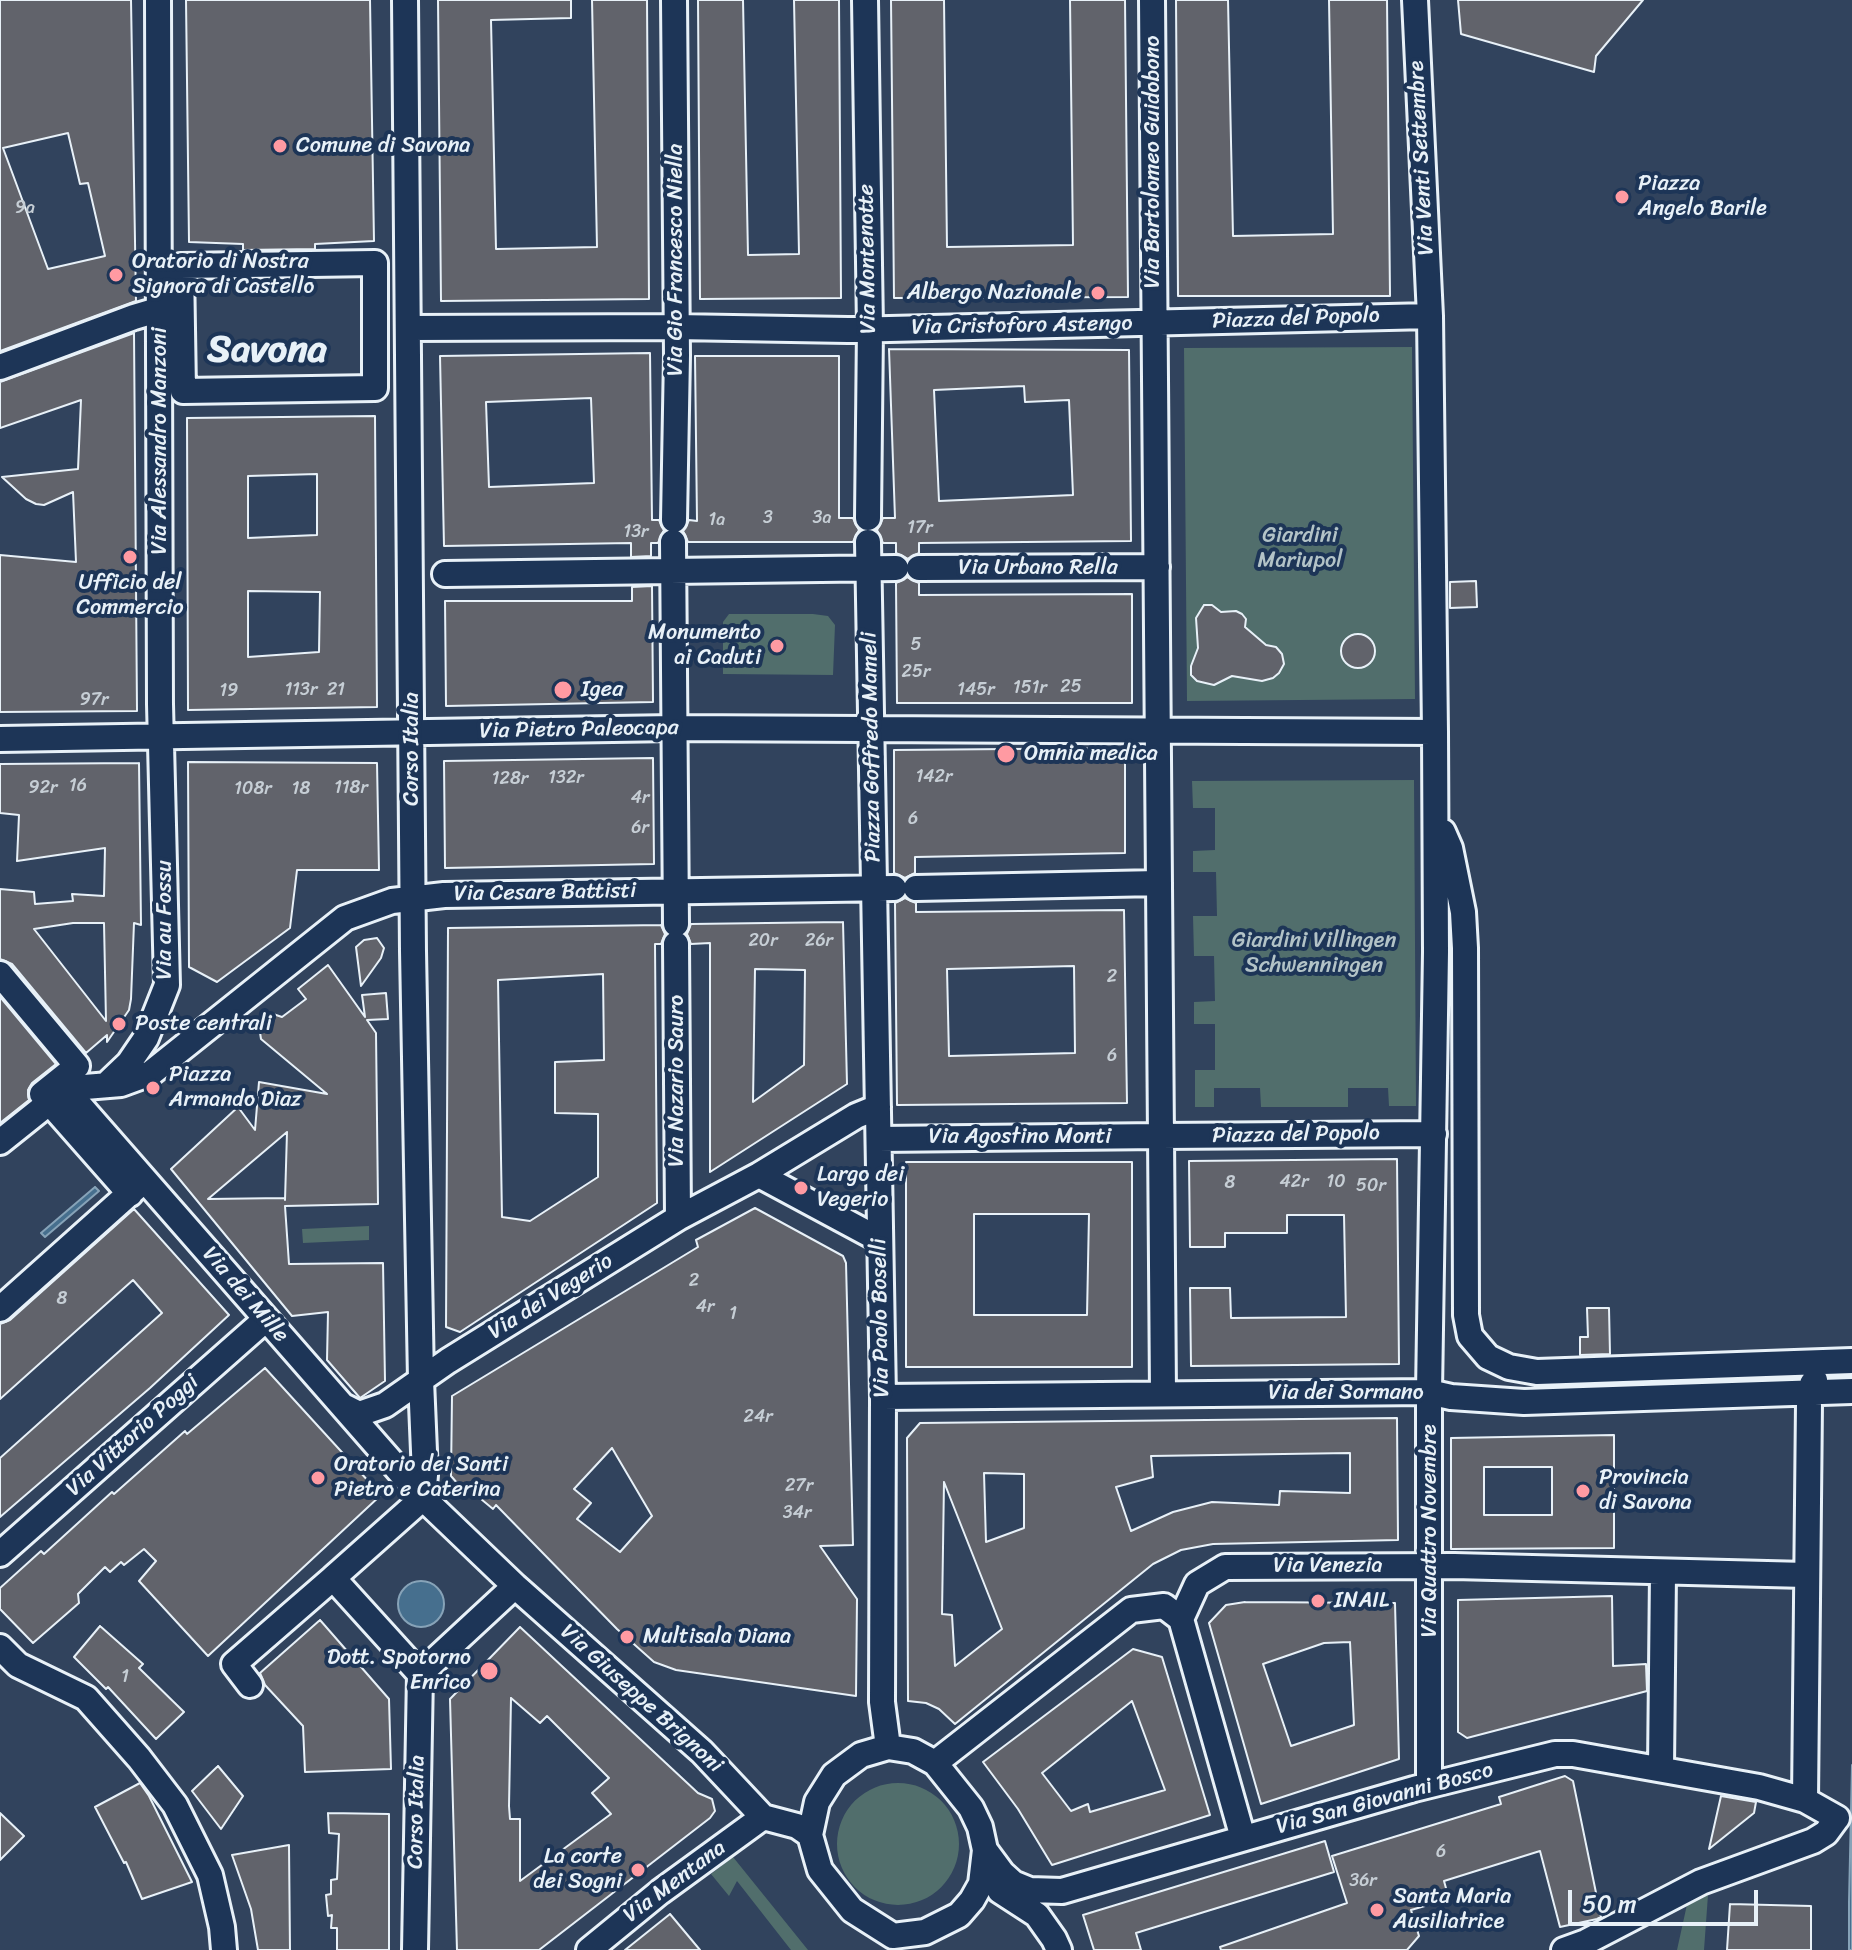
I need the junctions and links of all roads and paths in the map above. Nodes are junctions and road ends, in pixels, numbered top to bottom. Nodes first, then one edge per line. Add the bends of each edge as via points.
1 (158, 0) edge
2 (405, 0) edge
3 (674, 0) edge
4 (865, 0) edge
5 (1152, 0) edge
6 (1415, 0) edge
7 (170, 306) junction
8 (1430, 316) junction
9 (1155, 323) junction
10 (676, 327) junction
11 (409, 328) junction
12 (870, 328) junction
13 (0, 367) edge
14 (1157, 567) junction
15 (868, 569) junction
16 (674, 571) junction
17 (445, 574) dead end
18 (674, 728) junction
19 (873, 729) junction
20 (1158, 731) junction
21 (1435, 732) junction
22 (412, 733) junction
23 (160, 738) junction
24 (0, 739) edge
25 (1435, 811) junction
26 (1159, 883) junction
27 (895, 888) junction
28 (676, 891) junction
29 (413, 898) junction
30 (0, 974) edge
31 (107, 1084) junction
32 (58, 1097) junction
33 (878, 1107) junction
34 (1434, 1134) junction
35 (1161, 1136) junction
36 (879, 1139) junction
37 (0, 1142) edge
38 (759, 1175) junction
39 (137, 1187) junction
40 (678, 1218) junction
41 (880, 1240) junction
42 (0, 1309) edge
43 (266, 1319) junction
44 (1852, 1361) edge
45 (1852, 1375) edge
46 (421, 1380) junction
47 (1852, 1391) edge
48 (1429, 1392) junction
49 (1809, 1393) junction
50 (1163, 1394) junction
51 (883, 1397) junction
52 (345, 1407) junction
53 (423, 1498) junction
54 (0, 1554) edge
55 (1431, 1566) junction
56 (1663, 1573) junction
57 (1806, 1575) junction
58 (333, 1578) junction
59 (515, 1586) junction
60 (1181, 1619) junction
61 (0, 1647) edge
62 (420, 1674) junction
63 (250, 1685) dead end
64 (888, 1747) junction
65 (935, 1763) junction
66 (1661, 1768) junction
67 (1429, 1785) junction
68 (1805, 1800) junction
69 (763, 1817) junction
70 (1844, 1818) edge
71 (810, 1835) junction
72 (1243, 1838) junction
73 (985, 1850) junction
74 (981, 1884) junction
75 (1062, 1891) junction
76 (891, 1943) edge
77 (1056, 1944) edge
78 (224, 1950) edge
79 (415, 1950) edge
80 (589, 1950) edge
81 (1564, 1950) edge

1 - 7 street, Via Alessandro Manzoni
2 - 11 street, Corso Italia
3 - 10 street, Via Gio Francesco Niella
4 - 12 street, Via Montenotte
5 - 9 street, Via Bartolomeo Guidobono
6 - 8 street, Via Venti Settembre
7 - 7 street via 183,391 375,388 375,263 181,266
7 - 13 street
7 - 23 street, Via Alessandro Manzoni
8 - 9 street, Piazza del Popolo
8 - 21 street
9 - 12 street, Via Cristoforo Astengo
9 - 14 street
10 - 11 street, Via Cristoforo Astengo
10 - 12 street, Via Cristoforo Astengo
10 - 16 street, Via Gio Francesco Niella
11 - 22 street, Corso Italia
12 - 15 street, Via Montenotte
14 - 15 street, Via Urbano Rella
14 - 20 street
15 - 16 street
15 - 19 street, Piazza Goffredo Mameli
16 - 17 street
16 - 18 street
18 - 19 street, Via Pietro Paleocapa
18 - 22 street, Via Pietro Paleocapa
18 - 28 street
19 - 20 street, Via Pietro Paleocapa
19 - 27 street, Piazza Goffredo Mameli
20 - 21 street
20 - 26 street
21 - 25 street
22 - 23 street, Via Pietro Paleocapa
22 - 29 street, Corso Italia
23 - 24 street, Via Pietro Paleocapa
23 - 31 street, Via au Fossu via 167,985 146,1038
25 - 34 street
25 - 44 street via 1450,848 1463,912 1470,1336 1488,1357 1509,1367 1565,1373
26 - 27 street
26 - 35 street
27 - 28 street, Piazza Goffredo Mameli
27 - 33 street, Via Paolo Boselli
28 - 29 street, Via Cesare Battisti
28 - 40 street, Via Nazario Sauro
29 - 31 street, Via Cesare Battisti via 345,918 151,1073
29 - 46 street, Corso Italia
30 - 32 street via 77,1066 42,1094
31 - 32 street
32 - 37 street
32 - 39 street, Via dei Mille
33 - 36 street, Via Paolo Boselli
33 - 38 street, Via dei Vegerio
34 - 35 street, Piazza del Popolo
34 - 48 street, Via Quattro Novembre
35 - 36 street, Via Agostino Monti
35 - 50 street
36 - 41 street, Via Paolo Boselli
38 - 40 street, Via dei Vegerio
38 - 41 street
39 - 42 street
39 - 43 street, Via dei Mille
40 - 46 street, Via dei Vegerio
41 - 51 street, Via Paolo Boselli
43 - 52 street, Via dei Mille
43 - 54 street, Via Vittorio Poggi
45 - 49 street, Via dei Sormano via 1826,1375
46 - 52 street, Via dei Vegerio via 369,1413
46 - 53 street, Corso Italia
47 - 49 street, Via dei Sormano
48 - 49 street, Via dei Sormano via 1524,1402
48 - 50 street, Via dei Sormano
48 - 55 street, Via Quattro Novembre
49 - 57 street
50 - 51 street, Via dei Sormano
51 - 64 street, Via Paolo Boselli via 882,1702
52 - 53 street, Via dei Mille
53 - 58 street
53 - 59 street, Via Giuseppe Brignoni
55 - 56 street, Via Venezia
55 - 60 street, Via Venezia via 1225,1567 1197,1584
55 - 67 street, Via Quattro Novembre
56 - 57 street, Via Venezia
56 - 66 street
57 - 68 street
58 - 62 street
58 - 63 street via 234,1664
59 - 62 street
59 - 69 street, Via Giuseppe Brignoni via 702,1752
60 - 65 street via 1164,1606 1131,1610
60 - 72 street
61 - 78 street via 18,1665 86,1698 175,1805 210,1875
62 - 79 street, Corso Italia
64 - 65 street via 913,1751
64 - 71 street via 861,1755 834,1775 817,1802
65 - 73 street via 971,1808
66 - 67 street, Via San Giovanni Bosco via 1555,1754
66 - 68 street, Via San Giovanni Bosco
67 - 72 street, Via San Giovanni Bosco
68 - 70 street, Via San Giovanni Bosco
69 - 71 street
69 - 80 street, Via Mentana
70 - 81 street via 1813,1841 1701,1882
71 - 76 street via 820,1870 852,1910
72 - 75 street, Via San Giovanni Bosco
73 - 74 street
73 - 75 street, Via San Giovanni Bosco via 1013,1883 1030,1890
74 - 76 street via 959,1915
74 - 77 street via 1037,1915
75 - 77 street via 1054,1913

